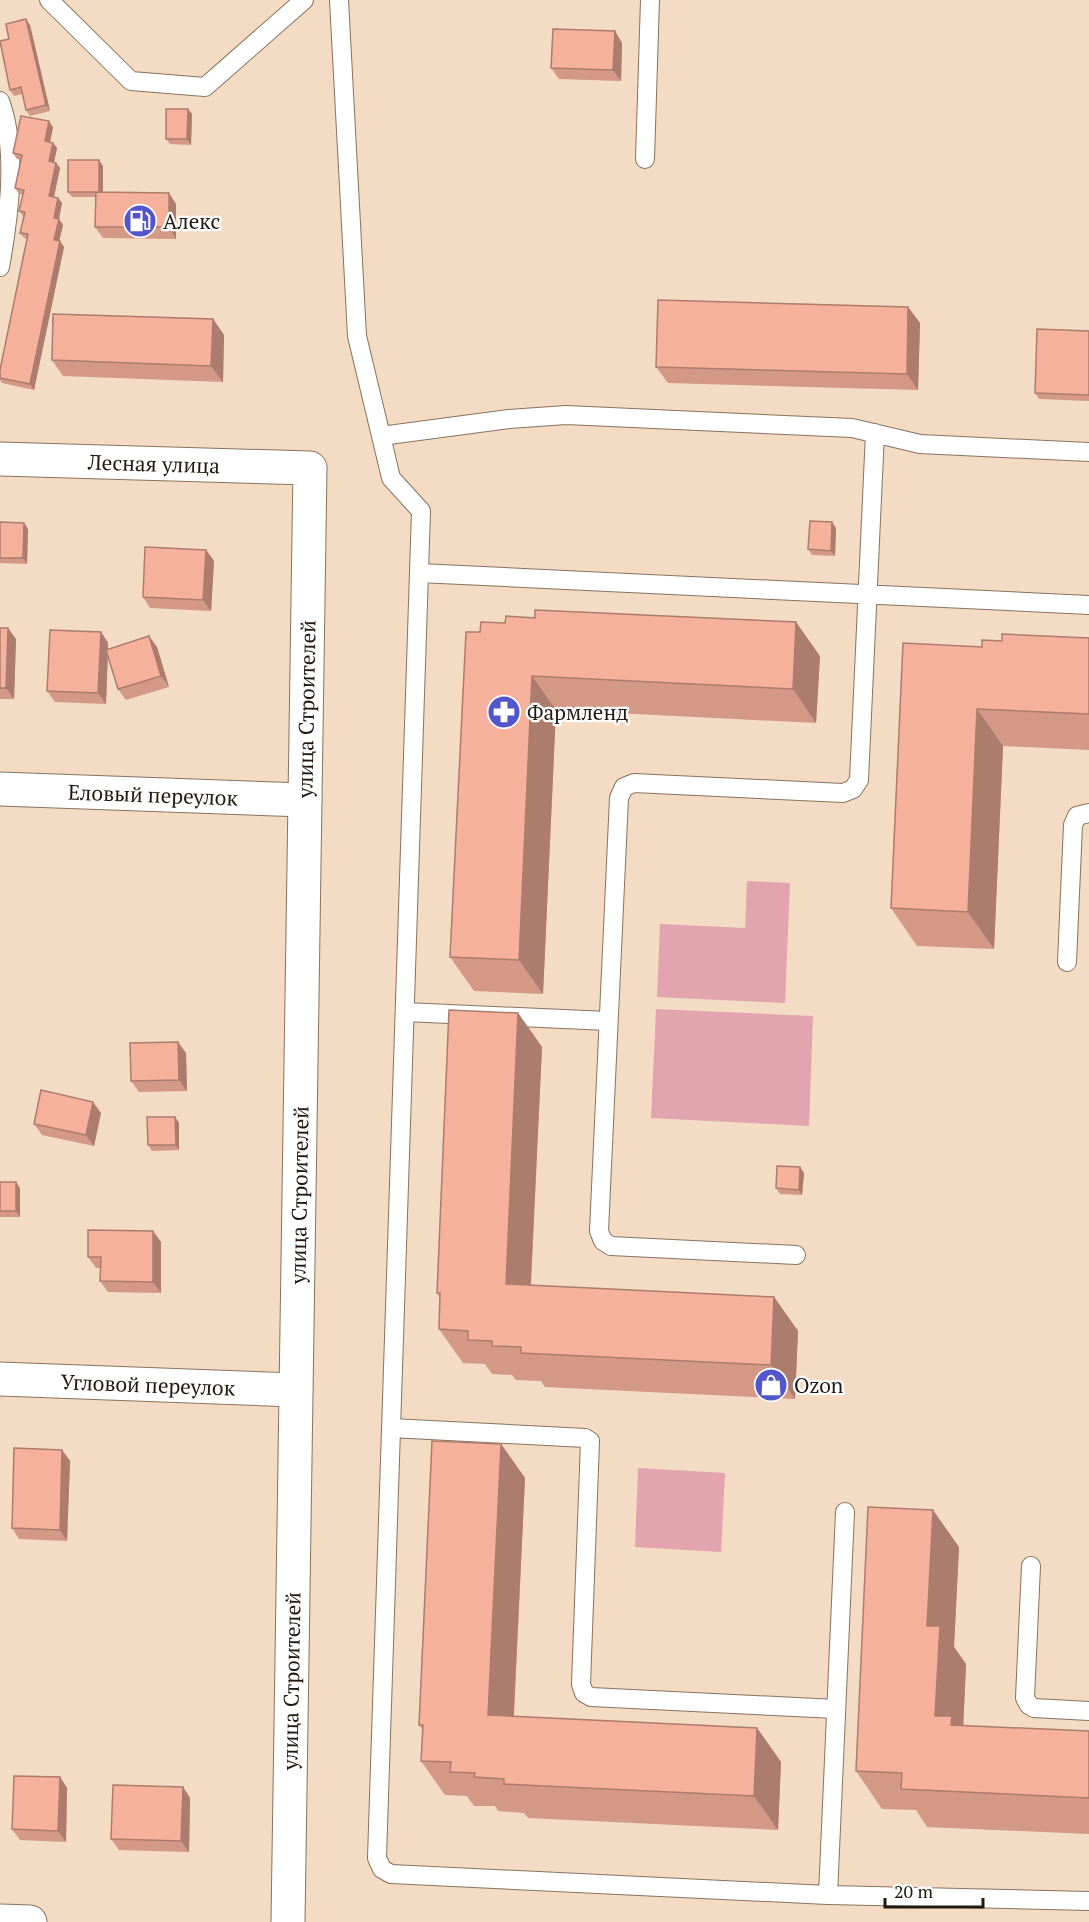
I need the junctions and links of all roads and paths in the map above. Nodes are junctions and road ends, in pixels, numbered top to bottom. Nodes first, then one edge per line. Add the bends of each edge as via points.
1 (50, 0) edge
2 (304, 0) edge
3 (339, 0) edge
4 (650, 0) edge
5 (0, 101) edge
6 (645, 159) dead end
7 (0, 267) edge
8 (875, 433) junction
9 (381, 436) junction
10 (1089, 452) edge
11 (0, 459) edge
12 (309, 468) joint
13 (420, 573) junction
14 (868, 594) junction
15 (1089, 604) edge
16 (0, 789) edge
17 (305, 800) junction
18 (1089, 813) edge
19 (1067, 962) dead end
20 (405, 1012) junction
21 (608, 1021) junction
22 (796, 1255) dead end
23 (0, 1379) edge
24 (296, 1390) junction
25 (391, 1428) junction
26 (845, 1512) dead end
27 (1031, 1566) dead end
28 (836, 1709) junction
29 (1089, 1711) edge
30 (828, 1895) junction
31 (1089, 1901) edge
32 (0, 1921) edge
33 (30, 1922) edge
34 (288, 1922) edge

1 - 2 lane via 131,81 205,87
3 - 9 lane via 357,336
4 - 6 lane
5 - 7 lane via 6,117 9,215
8 - 9 lane via 852,428 566,415
8 - 10 lane via 920,444
8 - 14 lane
9 - 13 lane via 391,478 421,511
11 - 12 street, Лесная улица
12 - 17 street, улица Строителей
13 - 14 lane
13 - 20 lane
14 - 15 lane
14 - 21 lane via 859,780 853,789 843,793 633,783 624,787 619,798
16 - 17 street, Еловый переулок
17 - 24 street, улица Строителей
18 - 19 lane via 1077,816 1074,825
20 - 21 lane
20 - 25 lane
21 - 22 lane via 599,1231 603,1241 611,1246
23 - 24 street, Угловой переулок
24 - 34 street, улица Строителей
25 - 28 lane via 590,1441 581,1684 584,1693 591,1697
25 - 30 lane via 377,1858 382,1869 391,1874
26 - 28 lane
27 - 29 lane via 1025,1698 1034,1708
28 - 30 lane
30 - 31 lane
32 - 33 street

